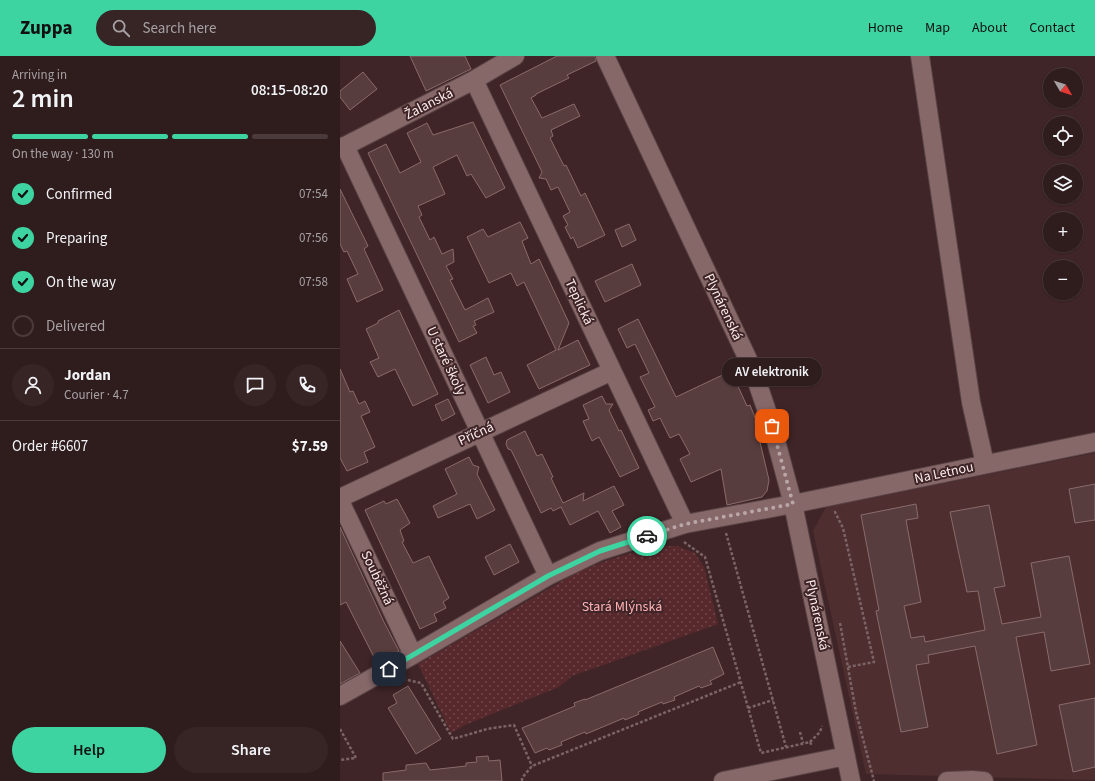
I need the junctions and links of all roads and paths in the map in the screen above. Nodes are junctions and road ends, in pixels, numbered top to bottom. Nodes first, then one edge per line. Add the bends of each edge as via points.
1 (515, 56) edge
2 (605, 56) edge
3 (920, 56) edge
4 (474, 80) junction
5 (342, 146) edge
6 (612, 371) junction
7 (480, 432) junction
8 (1095, 442) edge
9 (985, 464) junction
10 (340, 500) edge
11 (793, 504) junction
12 (681, 525) junction
13 (726, 532) dead end
14 (548, 576) junction
15 (840, 623) dead end
16 (413, 655) junction
17 (874, 662) dead end
18 (848, 667) junction
19 (389, 669) junction
20 (741, 682) junction
21 (340, 696) edge
22 (773, 700) junction
23 (748, 708) junction
24 (340, 729) edge
25 (800, 732) dead end
26 (803, 743) junction
27 (786, 747) junction
28 (846, 756) junction
29 (340, 760) edge
30 (818, 762) junction
31 (532, 766) junction
32 (522, 781) edge
33 (723, 781) edge
34 (851, 781) edge
35 (874, 781) edge
36 (948, 781) edge
37 (984, 781) edge

1 - 4 street, Žalanská
2 - 11 street, Plynárenská via 753,370 772,426
3 - 9 street via 971,402
4 - 5 street, Žalanská
4 - 6 street, Teplická
5 - 7 street, U staré školy
6 - 7 street, Příčná
6 - 12 street, Teplická
7 - 10 street, Příčná
7 - 14 street, U staré školy
8 - 9 street, Na Letnou
9 - 11 street, Na Letnou
10 - 16 street, Souběžná
11 - 12 street
11 - 28 street, Plynárenská
12 - 14 street via 600,551
12 - 20 path via 681,540 705,557
13 - 22 path
14 - 16 street
15 - 18 path
16 - 19 street
17 - 18 path
18 - 35 path via 856,712
19 - 21 street
19 - 31 path via 396,678 421,683 454,739 487,729 514,725
20 - 23 path
20 - 31 path
22 - 23 path
22 - 27 path
23 - 27 path via 761,753
24 - 29 path via 356,758
25 - 26 path
26 - 27 path
26 - 30 path via 810,742
28 - 30 street
28 - 34 street, Plynárenská
30 - 33 street
31 - 32 path
36 - 37 street

